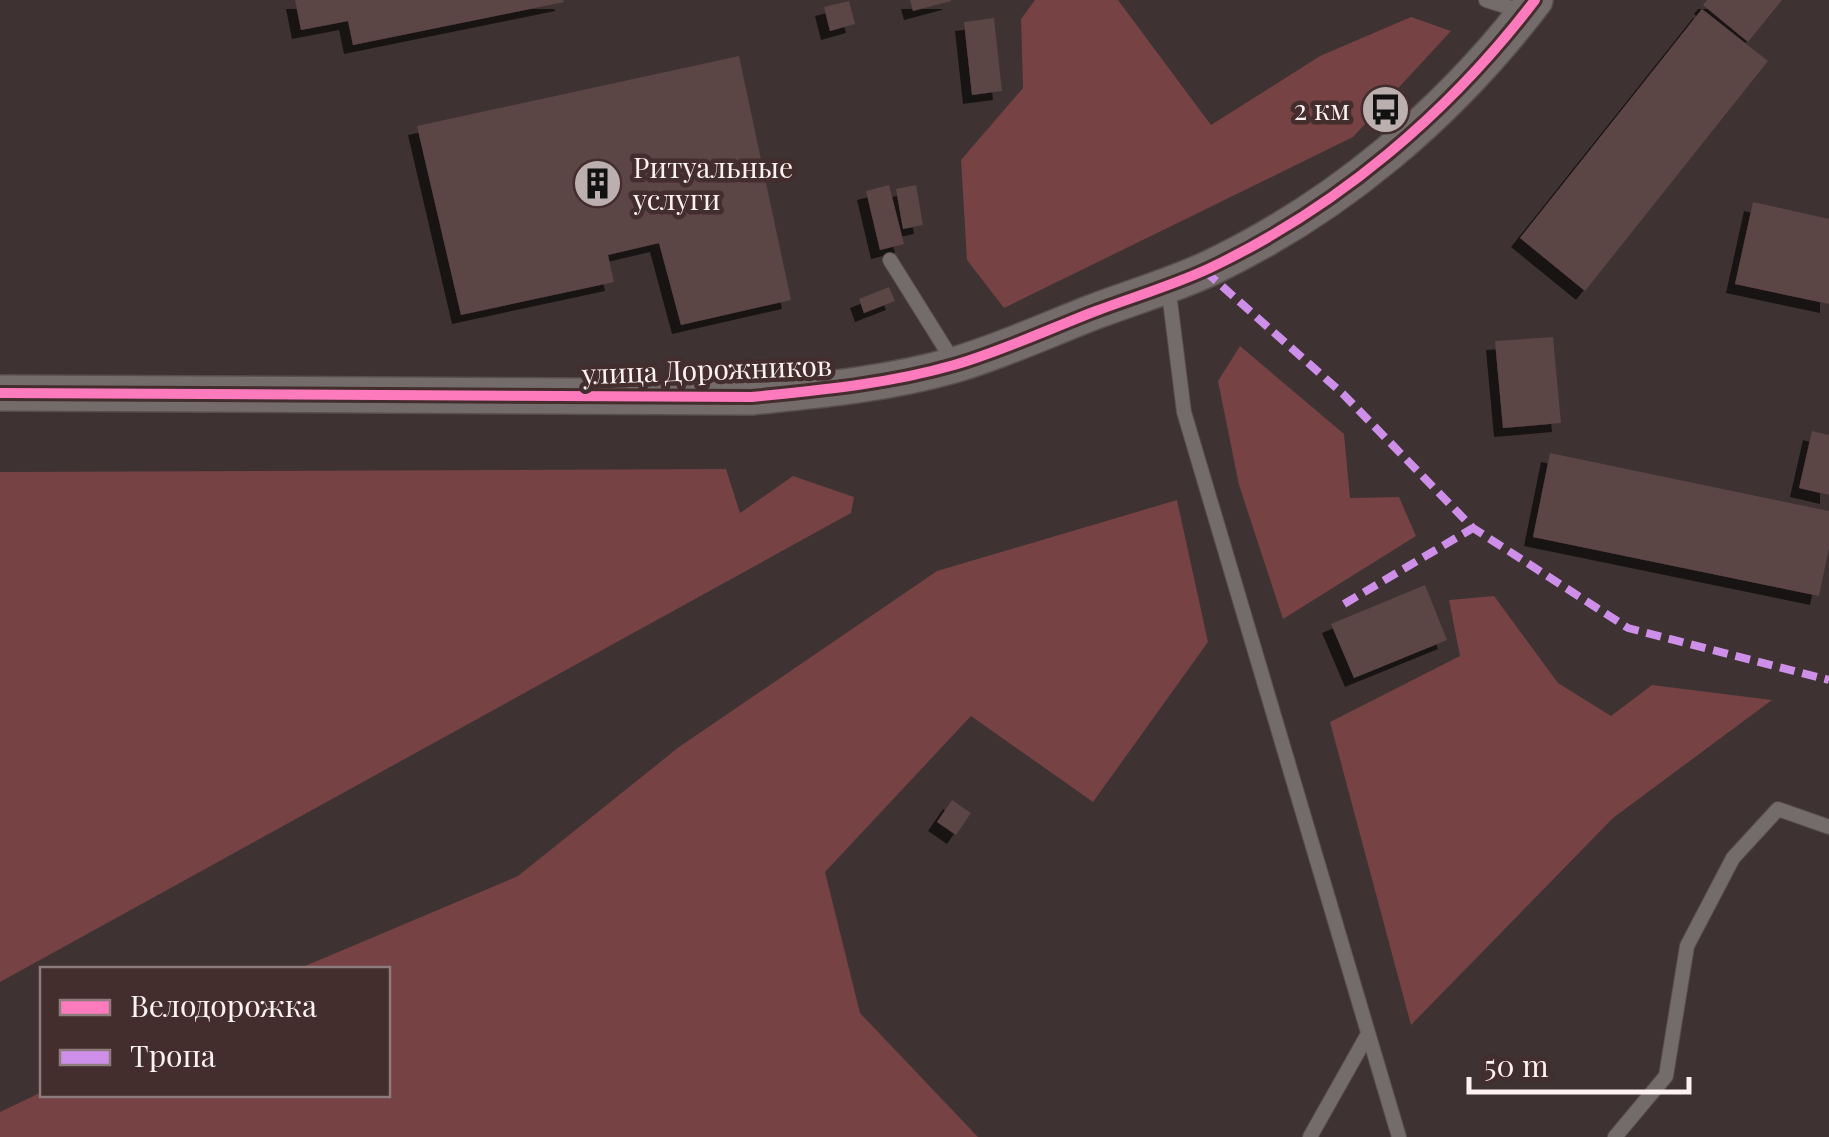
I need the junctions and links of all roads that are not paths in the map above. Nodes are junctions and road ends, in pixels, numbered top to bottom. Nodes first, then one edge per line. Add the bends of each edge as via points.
1 (1486, 0) edge
2 (1530, 6) edge
3 (890, 260) dead end
4 (1168, 284) junction
5 (955, 365) junction
6 (0, 393) edge
7 (1829, 827) edge
8 (1368, 1034) junction
9 (1310, 1137) edge
10 (1400, 1137) edge
11 (1615, 1137) edge

1 - 2 lane
2 - 4 street, улица Дорожников via 1425,120 1337,195 1260,243
3 - 5 lane
4 - 5 street, улица Дорожников
4 - 8 lane via 1184,412
5 - 6 street, улица Дорожников via 860,387 752,397
7 - 11 lane via 1778,809 1733,858 1687,946 1666,1076
8 - 9 lane
8 - 10 lane

